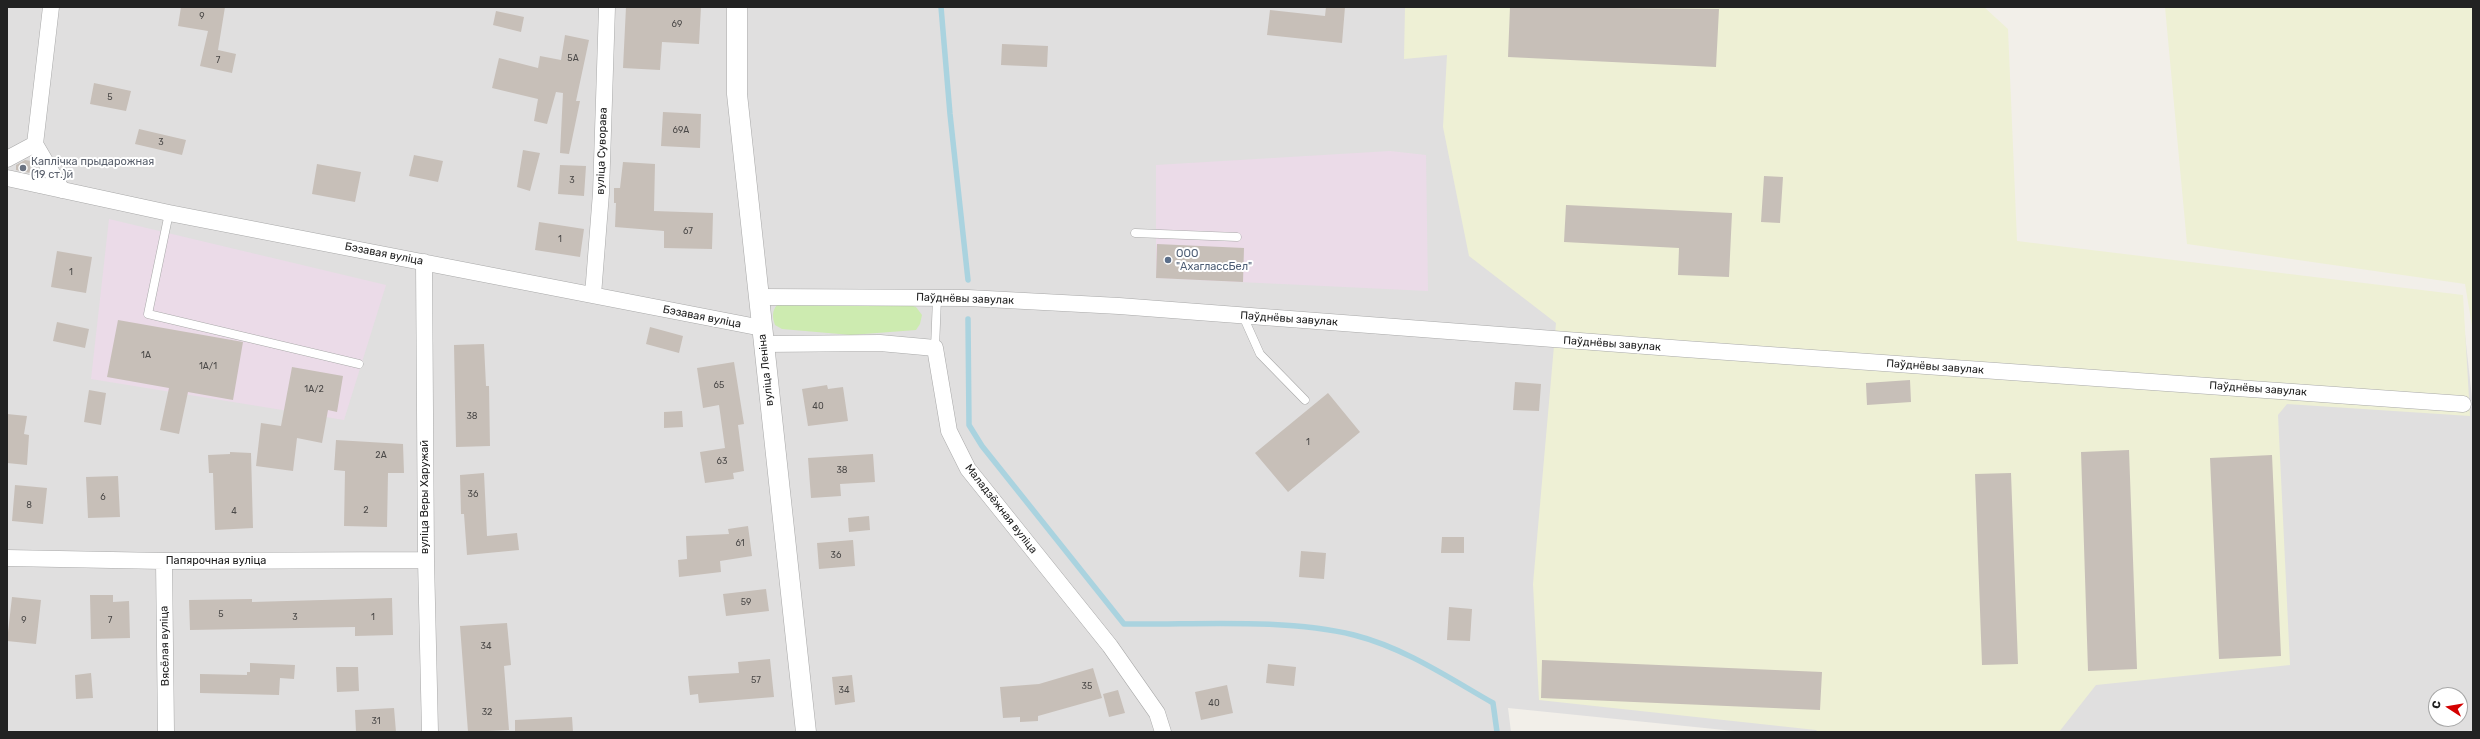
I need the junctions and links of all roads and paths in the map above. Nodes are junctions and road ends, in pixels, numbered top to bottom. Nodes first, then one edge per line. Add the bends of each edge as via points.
1 (51, 7) edge
2 (607, 7) edge
3 (737, 7) edge
4 (35, 144) junction
5 (7, 159) edge
6 (7, 178) edge
7 (62, 190) junction
8 (168, 213) junction
9 (1135, 233) dead end
10 (1237, 237) dead end
11 (424, 262) junction
12 (593, 295) junction
13 (759, 297) junction
14 (937, 298) junction
15 (1243, 316) junction
16 (763, 336) junction
17 (935, 348) junction
18 (359, 364) dead end
19 (1305, 400) dead end
20 (2463, 404) dead end
21 (7, 558) edge
22 (426, 560) junction
23 (164, 561) junction
24 (166, 732) edge
25 (430, 732) edge
26 (806, 732) edge
27 (1163, 732) edge

1 - 4 street
2 - 12 street, вуліца Суворава via 601,193
3 - 13 street, вуліца Леніна via 737,94
4 - 5 street
4 - 7 street
6 - 7 street, Бэзавая вуліца
7 - 8 street, Бэзавая вуліца
8 - 11 street, Бэзавая вуліца
8 - 18 lane via 148,314
9 - 10 lane
11 - 12 street, Бэзавая вуліца
11 - 22 street, вуліца Веры Харужай
12 - 16 street, Бэзавая вуліца
13 - 14 street, Паўднёвы завулак
13 - 16 street, вуліца Леніна
14 - 15 street, Паўднёвы завулак via 1111,306
14 - 17 lane
15 - 19 lane via 1260,354
15 - 20 street, Паўднёвы завулак
16 - 17 street
16 - 26 street, вуліца Леніна
17 - 27 street, Маладзёжная вуліца via 949,431 968,469 1110,646 1157,713
21 - 23 street, Папярочная вуліца
22 - 23 street, Папярочная вуліца
22 - 25 street, вуліца Веры Харужай
23 - 24 street, Вясёлая вуліца

